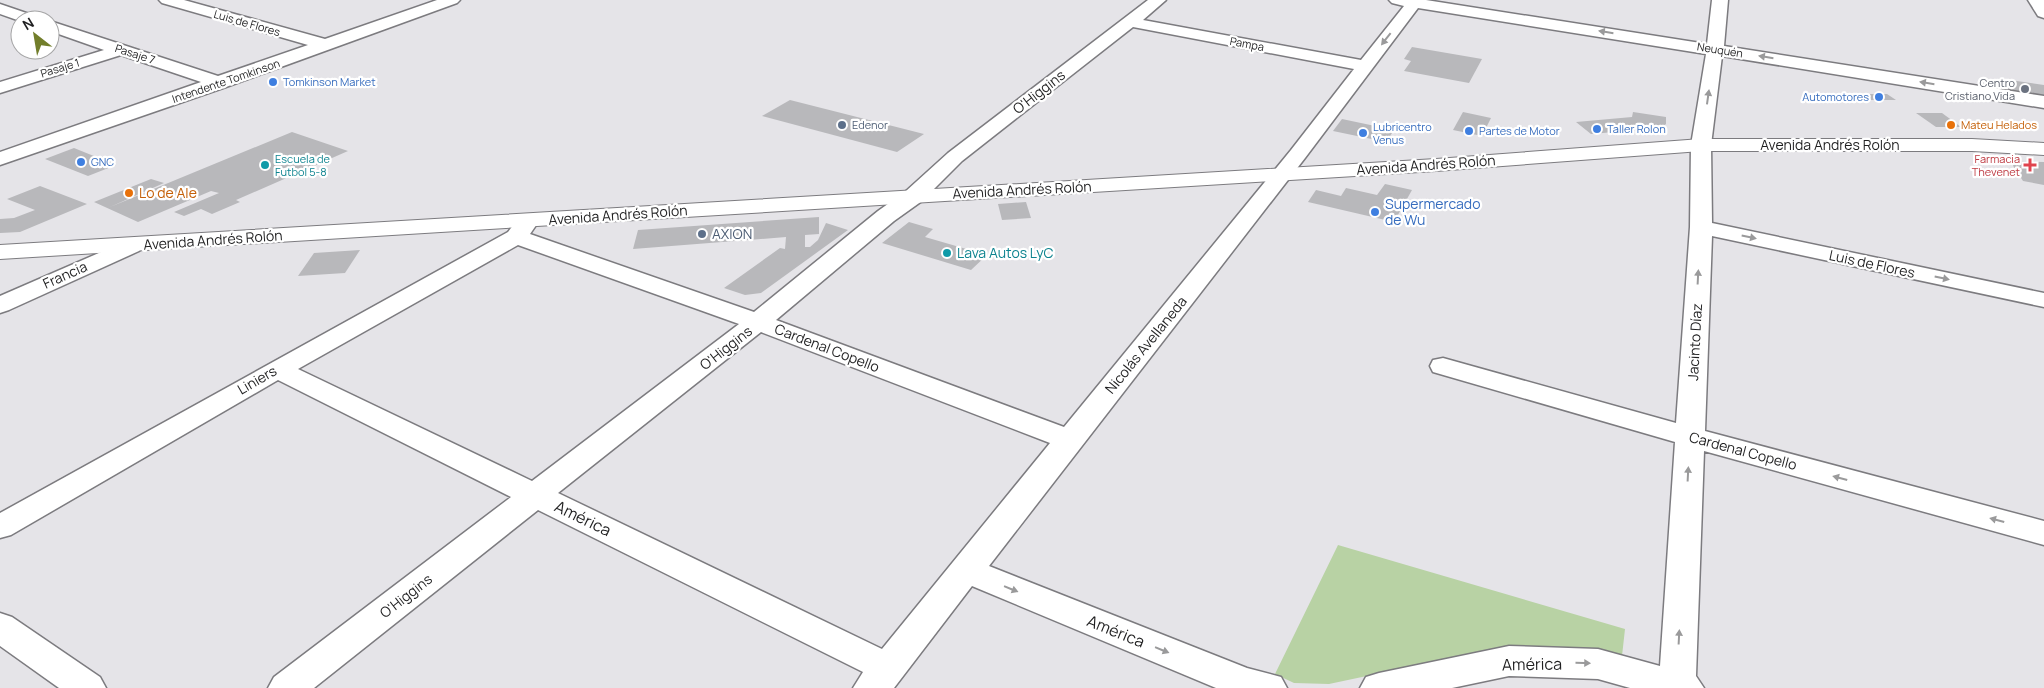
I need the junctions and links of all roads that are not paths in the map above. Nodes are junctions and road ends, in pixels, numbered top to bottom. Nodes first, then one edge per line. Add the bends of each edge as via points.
1 (167, 0) edge
2 (452, 0) edge
3 (1158, 0) edge
4 (1720, 0) edge
5 (2036, 0) edge
6 (1409, 1) edge
7 (2044, 13) edge
8 (1128, 22) junction
9 (60, 29) edge
10 (326, 45) junction
11 (116, 48) junction
12 (1715, 49) junction
13 (1365, 66) junction
14 (220, 83) junction
15 (0, 86) edge
16 (2044, 102) edge
17 (1701, 146) junction
18 (2044, 149) edge
19 (0, 159) edge
20 (1282, 174) junction
21 (914, 196) junction
22 (1701, 227) junction
23 (522, 229) junction
24 (131, 246) junction
25 (0, 252) edge
26 (2044, 300) edge
27 (0, 305) edge
28 (758, 322) junction
29 (1443, 366) dead end
30 (277, 369) junction
31 (1690, 437) junction
32 (1070, 440) junction
33 (535, 495) junction
34 (0, 527) edge
35 (2044, 533) edge
36 (966, 570) junction
37 (0, 627) edge
38 (880, 678) edge
39 (1466, 679) edge
40 (1681, 687) edge
41 (87, 688) edge
42 (287, 688) edge
43 (1268, 688) edge
44 (1379, 688) edge

1 - 10 street, Luis de Flores
2 - 10 street, Intendente Tomkinson
3 - 8 street, O'Higgins
4 - 12 street, Jacinto Díaz
5 - 7 street
12 -> 6 street, Neuquén
6 -> 13 street, Nicolás Avellaneda
8 - 13 street, Pampa
8 - 21 street, O'Higgins via 955,158
9 - 11 street, Pasaje 7
10 - 14 street, Intendente Tomkinson
11 - 14 street, Pasaje 7
11 - 15 street, Pasaje 1
16 -> 12 street, Neuquén
17 -> 12 street, Jacinto Díaz
13 - 20 street, Nicolás Avellaneda
14 - 19 street, Intendente Tomkinson
17 - 18 main road, Avenida Andrés Rolón via 1972,145
17 - 20 main road, Avenida Andrés Rolón
17 - 22 street, Jacinto Díaz
20 - 21 main road, Avenida Andrés Rolón
20 - 32 street, Nicolás Avellaneda
21 - 23 main road, Avenida Andrés Rolón
21 - 28 street, O'Higgins
22 -> 26 street, Luis de Flores
31 -> 22 street, Jacinto Díaz
23 - 24 main road, Avenida Andrés Rolón
23 - 28 street, Cardenal Copello
23 - 30 street, Liniers
24 - 25 main road, Avenida Andrés Rolón
24 - 27 street, Francia
28 - 32 street, Cardenal Copello
28 - 33 street, O'Higgins
29 - 31 street, Cardenal Copello
30 - 33 street, América
30 - 34 street, Liniers
35 -> 31 street, Cardenal Copello
40 -> 31 street, Jacinto Díaz
32 - 36 street, Nicolás Avellaneda
33 - 38 street, América
33 - 42 street, O'Higgins
36 - 38 street, Nicolás Avellaneda
36 -> 43 street, América via 1243,683
37 - 41 street
39 -> 40 street, América via 1509,661 1598,664
39 - 44 street, América

